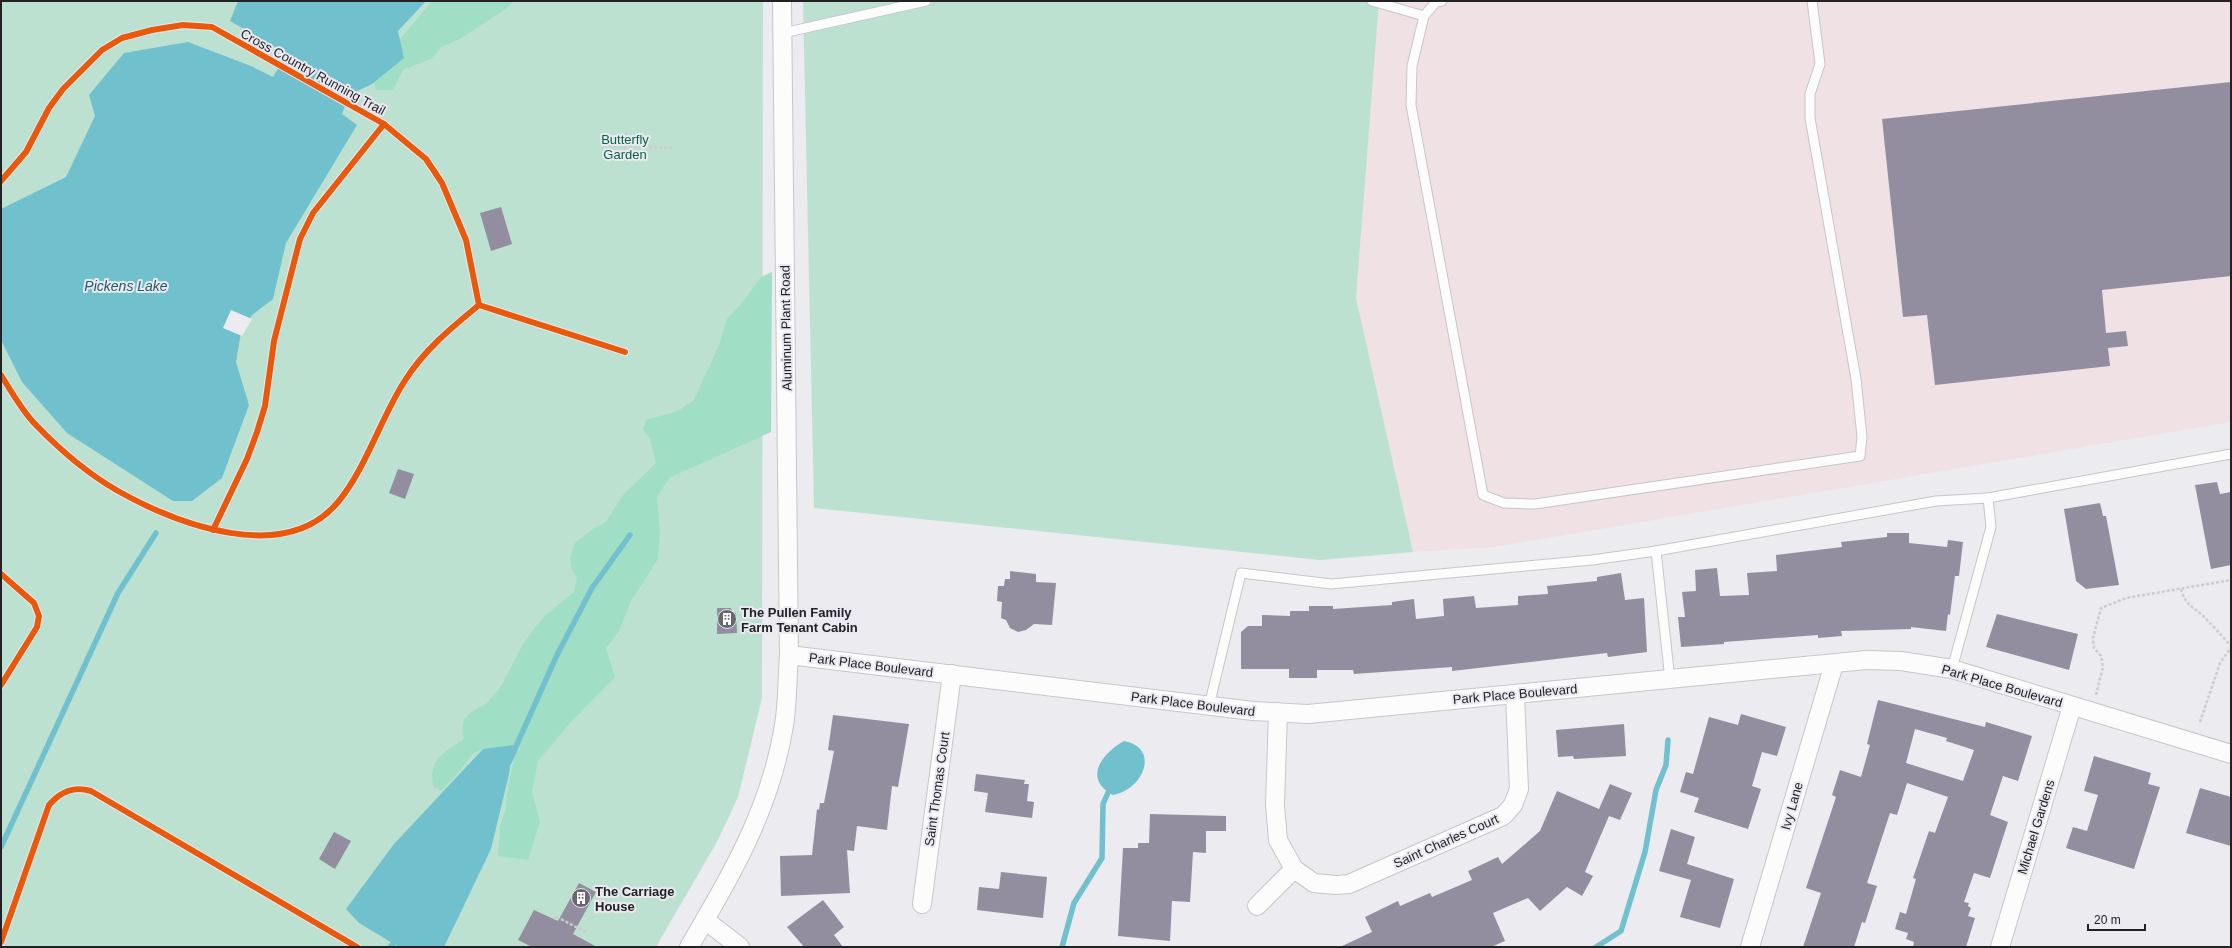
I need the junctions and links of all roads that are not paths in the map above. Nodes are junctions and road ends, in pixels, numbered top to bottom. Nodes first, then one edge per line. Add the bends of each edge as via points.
1 (782, 1) edge
2 (926, 1) edge
3 (1372, 1) edge
4 (1442, 1) edge
5 (1812, 1) edge
6 (1424, 16) junction
7 (783, 33) junction
8 (2231, 454) edge
9 (1988, 498) junction
10 (1656, 552) junction
11 (789, 655) junction
12 (1834, 664) junction
13 (1952, 669) junction
14 (952, 674) junction
15 (1670, 680) junction
16 (1515, 694) junction
17 (1209, 706) junction
18 (2072, 706) junction
19 (1278, 712) junction
20 (2231, 754) edge
21 (1294, 869) junction
22 (922, 904) dead end
23 (1257, 906) dead end
24 (705, 920) junction
25 (689, 947) edge
26 (740, 947) edge
27 (1750, 947) edge
28 (2000, 947) edge

1 - 7 street, Aluminum Plant Road
2 - 7 lane
3 - 6 lane
4 - 6 lane via 1436,2
5 - 6 lane via 1820,64 1810,94 1810,118 1856,379 1862,437 1860,456 1535,504 1504,503 1483,495 1411,105 1412,66
7 - 11 street, Aluminum Plant Road
8 - 9 lane
9 - 10 lane via 1936,501
9 - 13 lane via 1991,527
10 - 15 lane
10 - 17 lane via 1331,584 1241,573
11 - 14 street, Park Place Boulevard
11 - 24 street, Aluminum Plant Road via 784,730 766,798 737,866
12 - 13 street, Park Place Boulevard via 1866,660 1901,661
12 - 15 street, Park Place Boulevard
12 - 27 street, Ivy Lane
13 - 18 street, Park Place Boulevard
14 - 17 street, Park Place Boulevard
14 - 22 street, Saint Thomas Court
15 - 16 street, Park Place Boulevard
16 - 19 street, Park Place Boulevard via 1308,714
16 - 21 street, Saint Charles Court via 1519,789 1513,805 1503,816 1349,884 1314,882
17 - 19 street, Park Place Boulevard
18 - 20 street, Park Place Boulevard
18 - 28 street, Michael Gardens
19 - 21 street, Saint Charles Court via 1275,812 1278,840
21 - 23 street
24 - 25 street, Aluminum Plant Road
24 - 26 street

